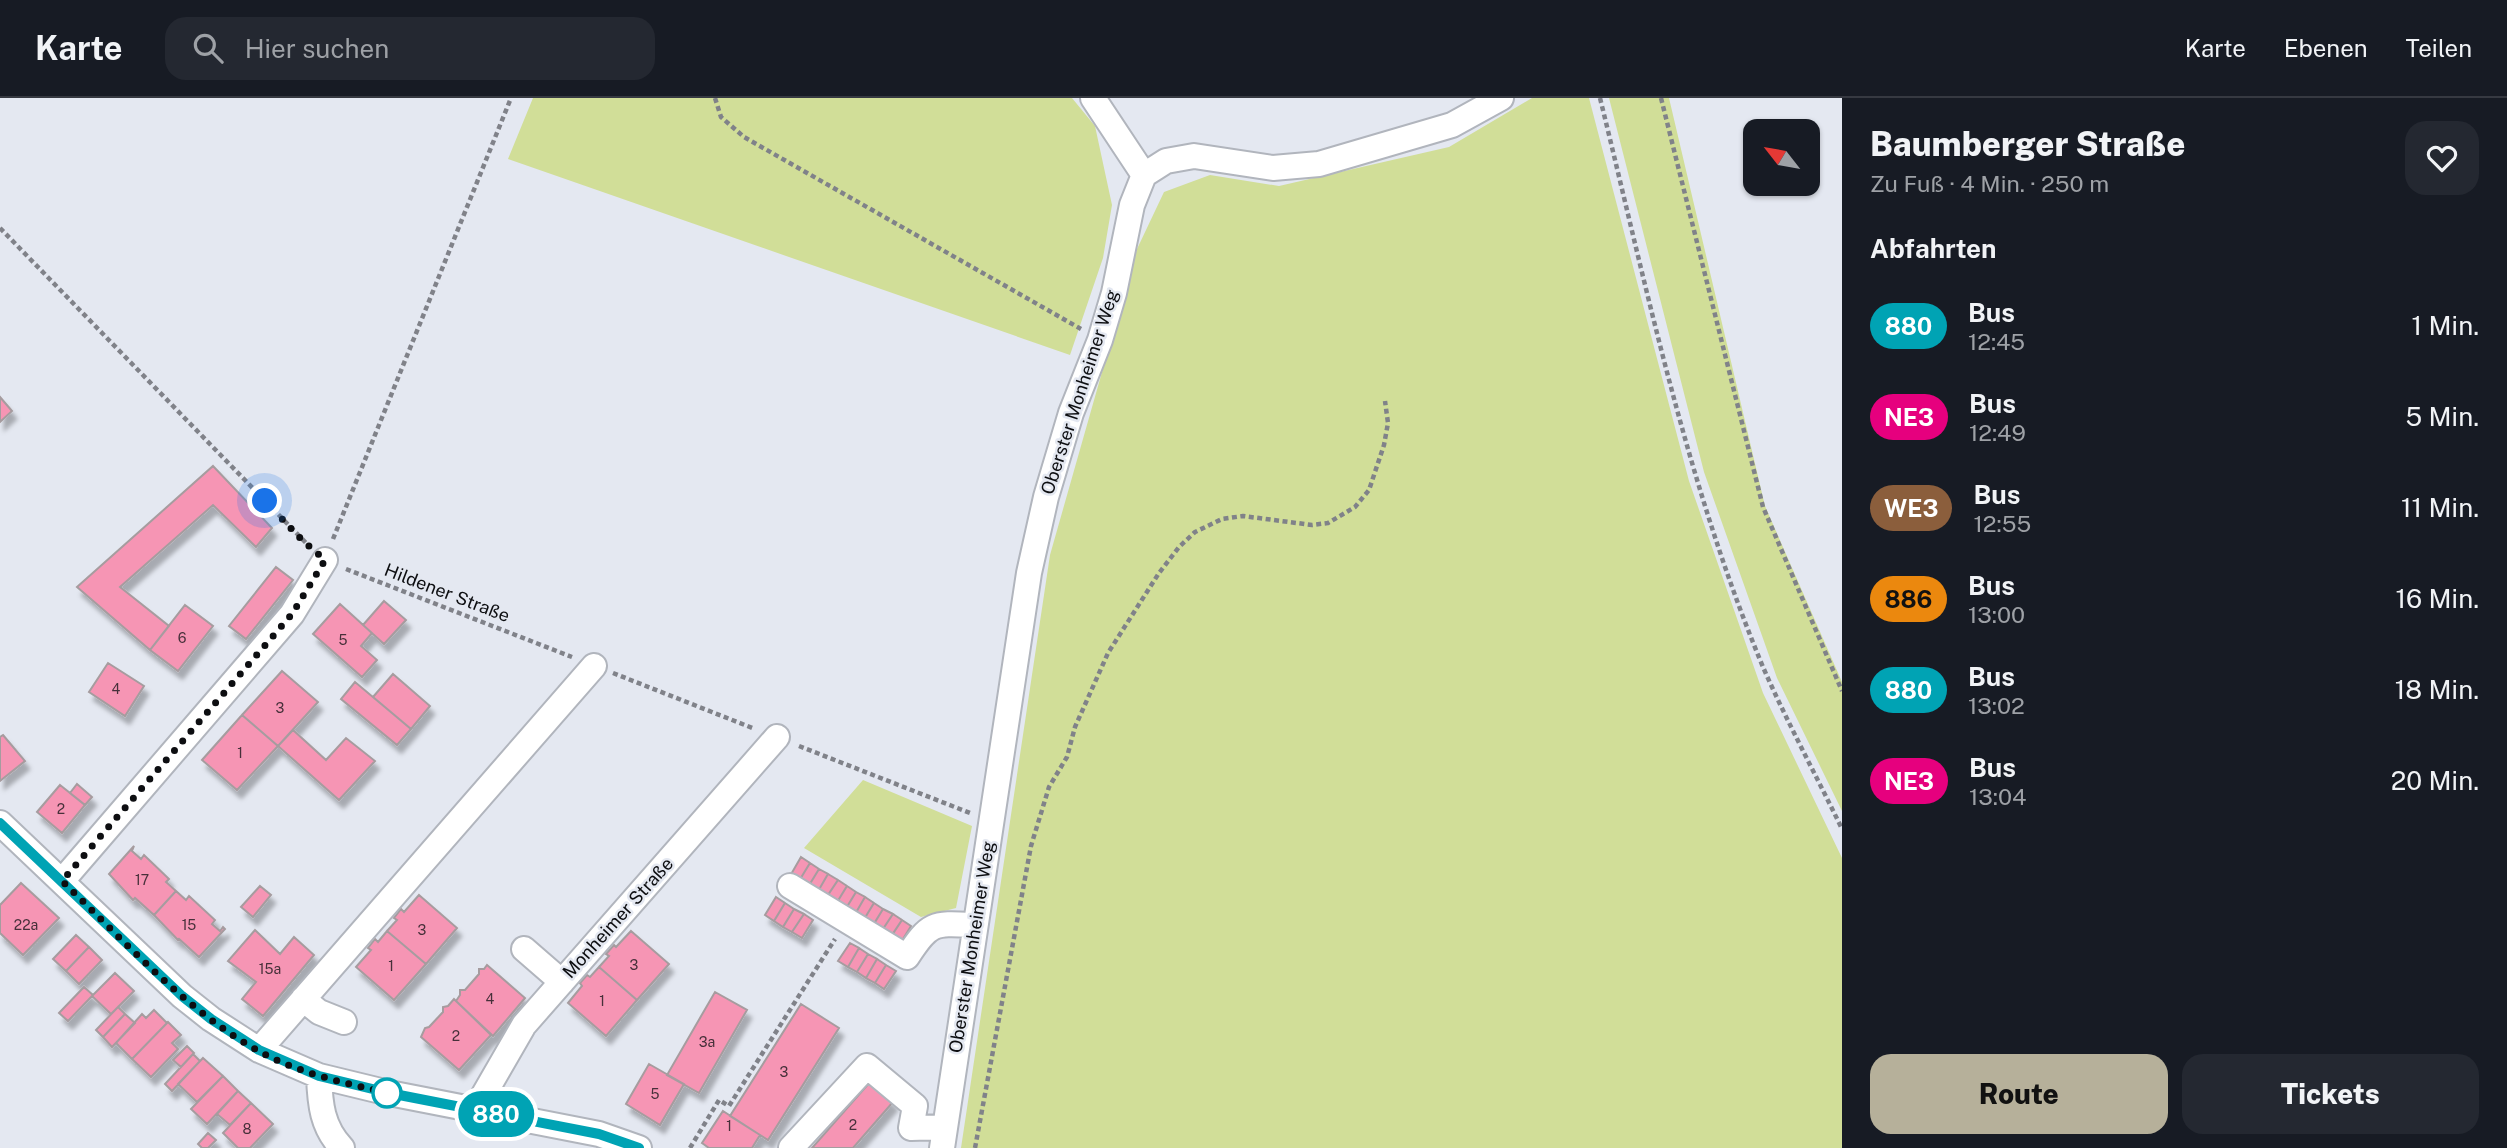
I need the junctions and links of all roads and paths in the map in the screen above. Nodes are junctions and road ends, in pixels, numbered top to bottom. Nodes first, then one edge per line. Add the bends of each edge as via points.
1 (511, 98) edge
2 (715, 98) edge
3 (1093, 98) edge
4 (1501, 98) edge
5 (1600, 98) edge
6 (1661, 98) edge
7 (1144, 175) junction
8 (0, 228) edge
9 (1100, 340) junction
10 (1385, 401) dead end
11 (325, 560) junction
12 (593, 666) junction
13 (1842, 691) edge
14 (778, 737) junction
15 (992, 821) junction
16 (0, 822) edge
17 (1842, 829) edge
18 (62, 881) junction
19 (790, 886) dead end
20 (847, 920) junction
21 (974, 925) junction
22 (524, 949) dead end
23 (562, 982) junction
24 (303, 999) junction
25 (344, 1022) dead end
26 (259, 1050) junction
27 (319, 1076) junction
28 (475, 1110) junction
29 (943, 1137) edge
30 (342, 1148) edge
31 (639, 1148) edge
32 (690, 1148) edge
33 (791, 1148) edge
34 (975, 1148) edge

1 - 11 path
2 - 9 path via 721,117 744,137
3 - 7 street
4 - 7 street via 1452,125 1319,164 1273,167 1194,156 1166,160
5 - 17 path via 1689,451 1724,560 1764,668
6 - 13 path via 1763,507
7 - 9 street, Oberster Monheimer Weg via 1132,205
8 - 11 path, Hildener Straße
9 - 15 street, Oberster Monheimer Weg via 1071,413 1046,497 1027,586
10 - 34 path via 1384,446 1369,490 1355,507 1328,523 1243,516 1222,519 1195,532 1159,573 1108,653 1075,727 1067,757 1049,787 1031,846
11 - 12 path, Hildener Straße
11 - 18 street via 292,614
12 - 14 path, Hildener Straße
12 - 24 street
14 - 15 path, Hildener Straße
14 - 23 street, Monheimer Straße
15 - 21 street, Oberster Monheimer Weg
16 - 18 street
18 - 26 street via 182,996
19 - 20 street
20 - 21 street via 907,957 931,927
20 - 32 path via 729,1106 719,1100
21 - 29 street, Oberster Monheimer Weg
22 - 23 street
23 - 28 street, Monheimer Straße via 524,1025
24 - 25 street via 319,1012
24 - 26 street
26 - 27 street
27 - 28 street
27 - 30 street via 326,1127
28 - 31 street via 599,1134
29 - 33 street via 911,1128 915,1106 867,1066

